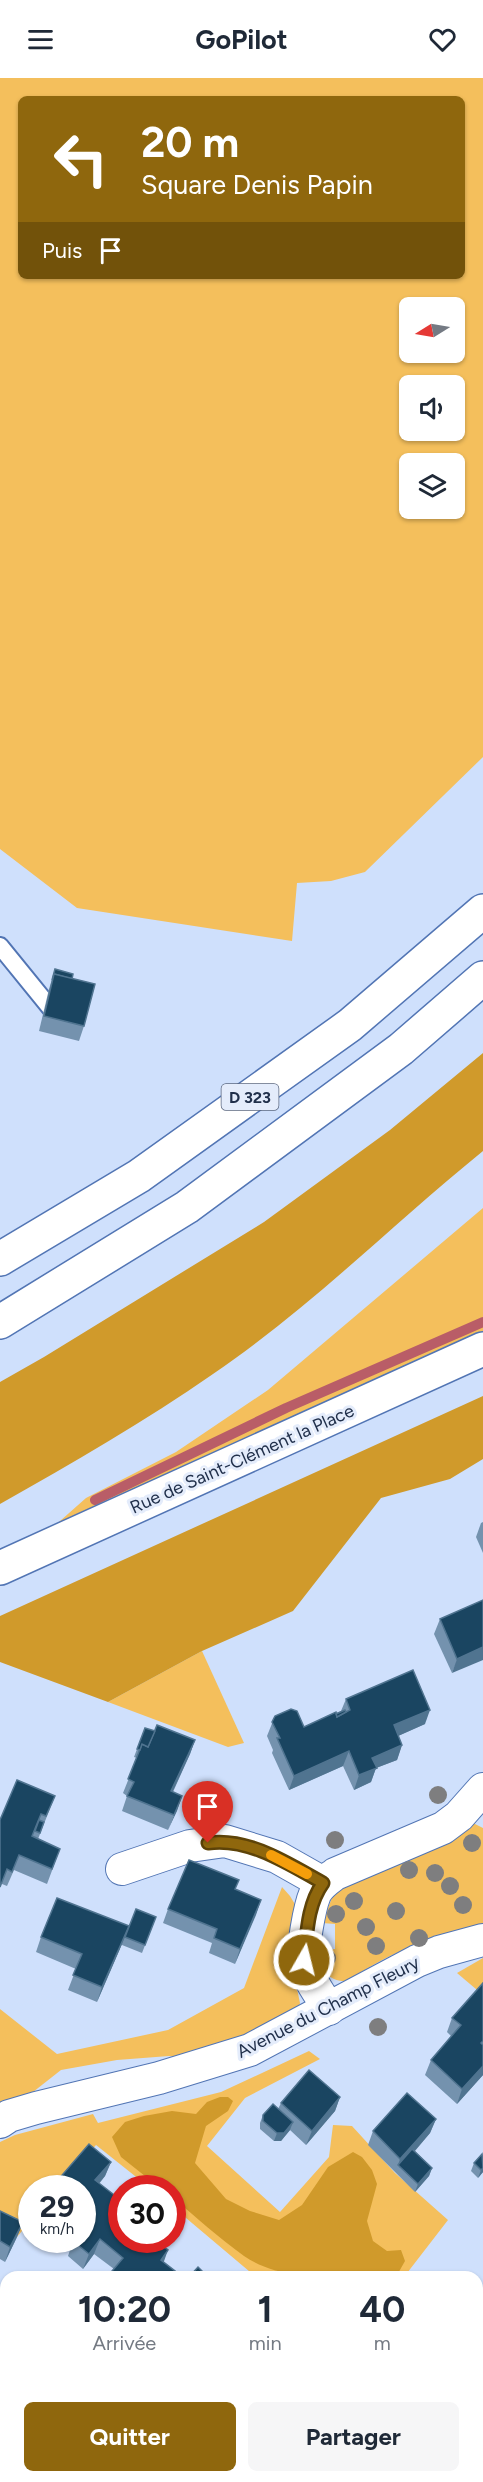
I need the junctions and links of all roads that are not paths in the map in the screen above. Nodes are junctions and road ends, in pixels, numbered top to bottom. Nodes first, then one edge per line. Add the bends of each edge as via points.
1 (483, 911) edge
2 (0, 946) edge
3 (483, 978) edge
4 (52, 1010) edge
5 (0, 1259) edge
6 (0, 1322) edge
7 (483, 1349) edge
8 (0, 1568) edge
9 (483, 1789) edge
10 (122, 1869) dead end
11 (323, 1883) junction
12 (483, 1940) edge
13 (329, 2009) junction
14 (0, 2122) edge

1 - 5 main road, D 323 via 350,1025 139,1176
2 - 4 lane
3 - 6 main road, D 323 via 401,1049 187,1207
7 - 8 main road, Rue de Saint-Clément la Place
9 - 11 street via 459,1816 442,1828 334,1874
10 - 11 street via 190,1846 225,1841 277,1857
11 - 13 street via 312,1905 304,1960 310,1979
12 - 13 street, Avenue du Champ Fleury via 417,1961
13 - 14 street, Avenue du Champ Fleury via 250,2050 222,2060 36,2108

